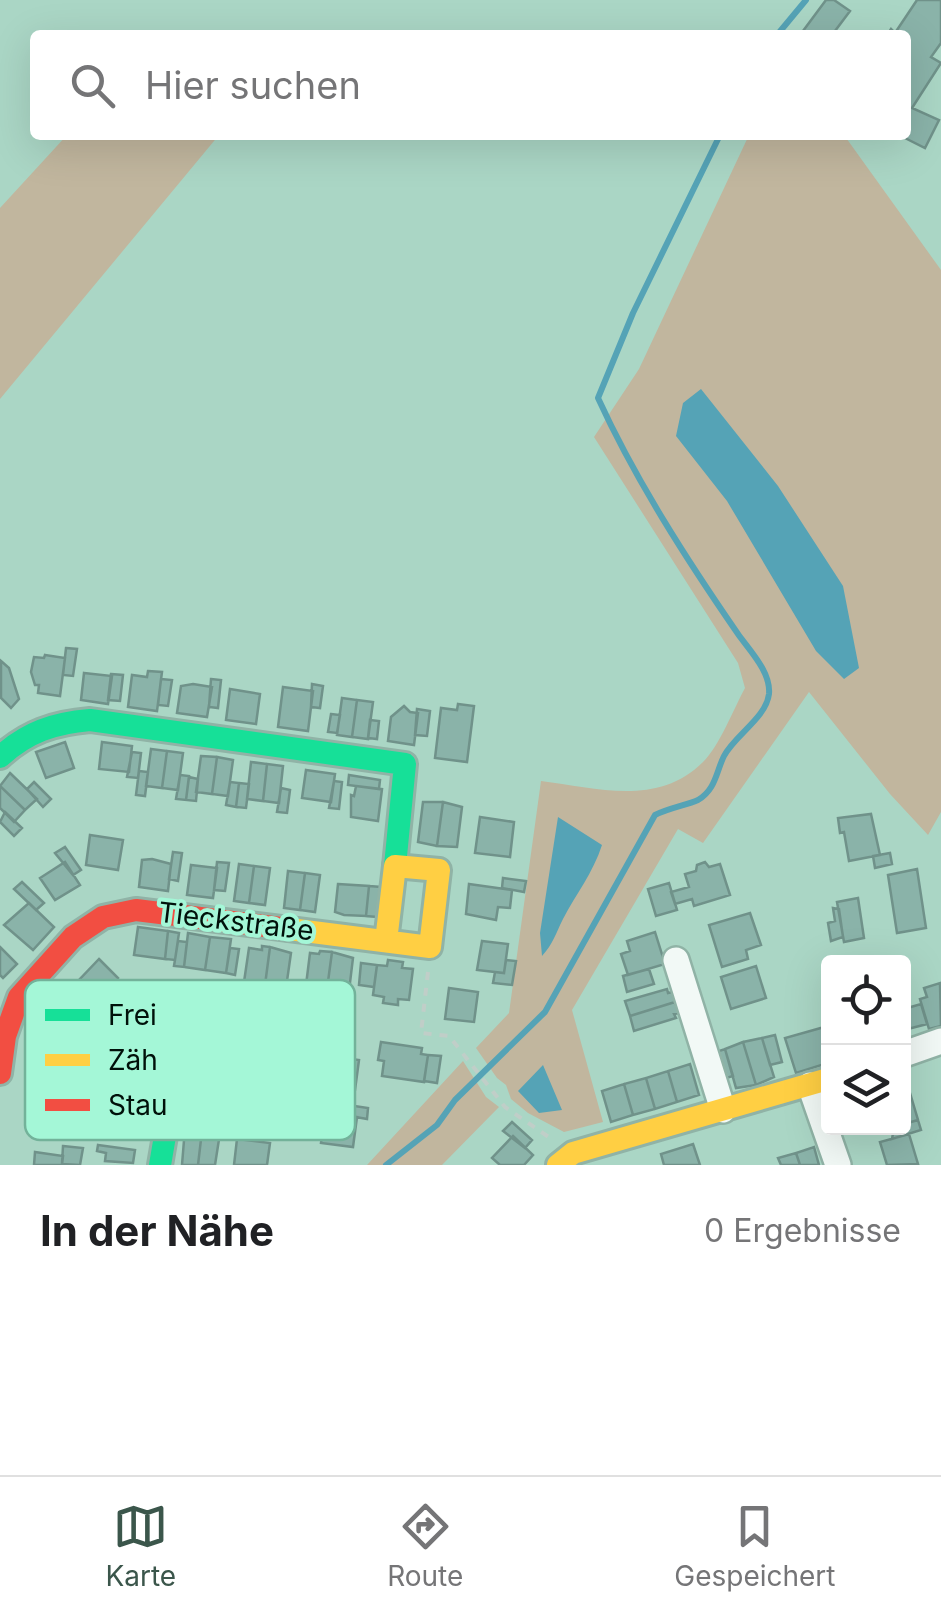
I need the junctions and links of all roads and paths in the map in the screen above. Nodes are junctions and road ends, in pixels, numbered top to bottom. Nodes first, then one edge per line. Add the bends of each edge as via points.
1 (0, 756) edge
2 (395, 866) junction
3 (386, 941) junction
4 (430, 947) junction
5 (676, 960) dead end
6 (34, 980) edge
7 (25, 990) edge
8 (941, 1041) edge
9 (911, 1052) edge
10 (0, 1074) edge
11 (819, 1082) edge
12 (723, 1110) junction
13 (164, 1140) edge
14 (577, 1158) edge
15 (160, 1165) edge
16 (838, 1165) edge

1 - 2 street via 50,724 90,720 405,764
2 - 3 street
2 - 4 street via 439,870
3 - 4 street, Tieckstraße
3 - 6 street, Tieckstraße via 136,910 103,917 73,937
4 - 14 path via 420,1032 449,1036 505,1107
5 - 12 street
7 - 10 street, Tieckstraße via 5,1036
8 - 9 street
11 - 12 street
11 - 16 street
12 - 14 street
13 - 15 street

